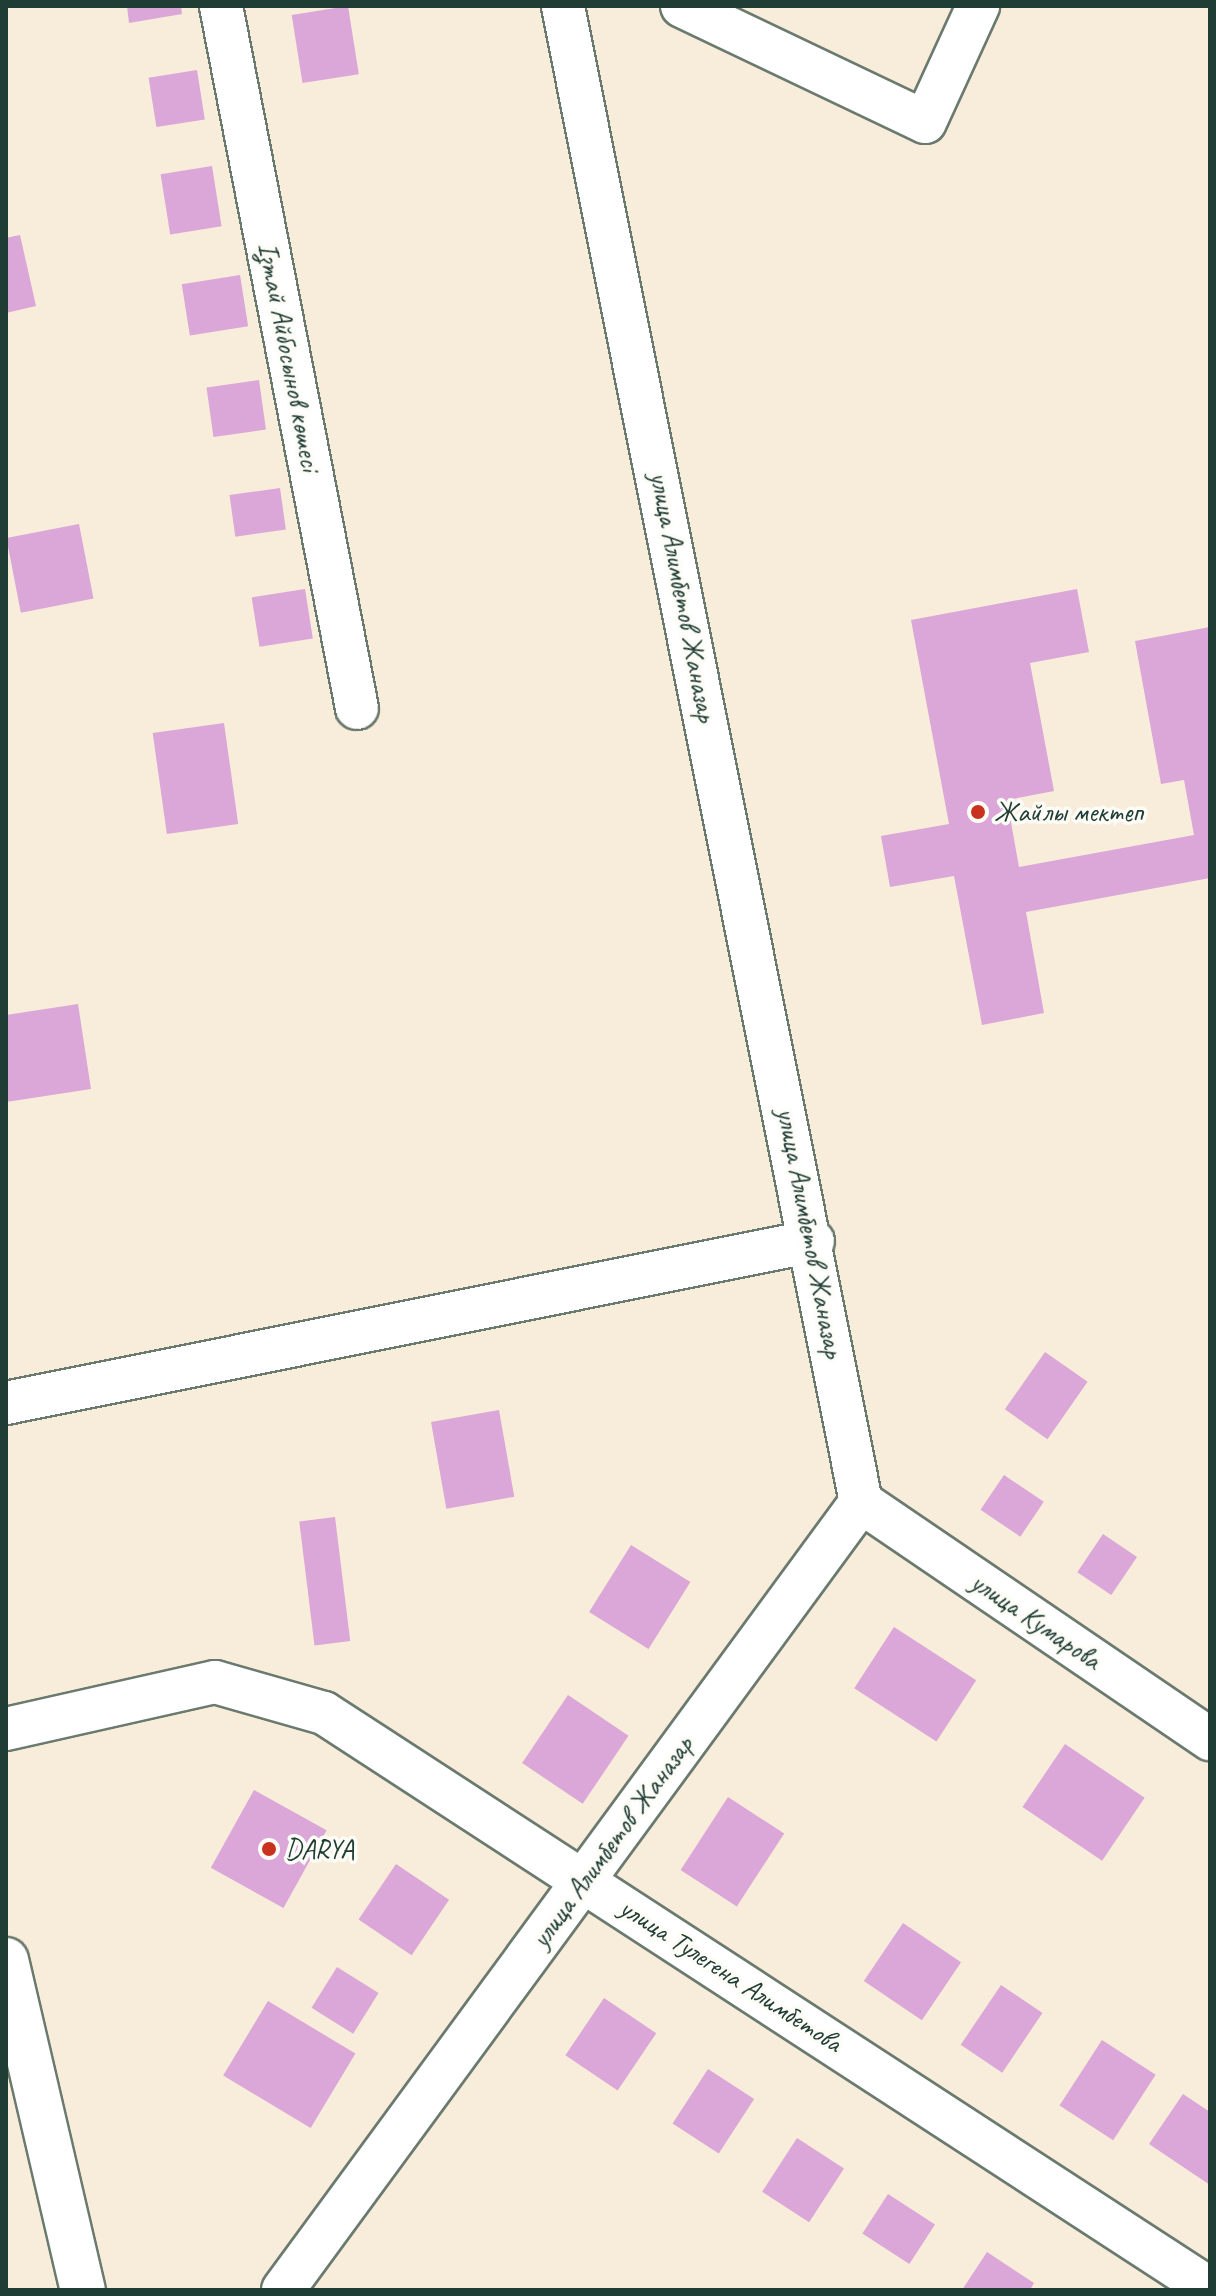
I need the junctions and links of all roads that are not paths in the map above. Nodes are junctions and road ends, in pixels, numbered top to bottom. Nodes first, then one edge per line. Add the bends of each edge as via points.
1 (221, 6) edge
2 (563, 6) edge
3 (682, 6) edge
4 (978, 6) edge
5 (357, 708) dead end
6 (813, 1241) junction
7 (6, 1403) edge
8 (861, 1502) junction
9 (6, 1729) edge
10 (1210, 1739) edge
11 (585, 1879) junction
12 (6, 1960) edge
13 (1210, 2289) edge
14 (83, 2290) edge
15 (283, 2290) edge

1 - 5 street, Ізтай Айбосынов көшесі
2 - 6 street, улица Алимбетов Жаназар
3 - 4 street via 925,122
6 - 7 street
6 - 8 street, улица Алимбетов Жаназар
8 - 10 street, улица Кумарова
8 - 11 street, улица Алимбетов Жаназар
9 - 11 street, улица Тулегена Алимбетова via 215,1682 268,1693 324,1713
11 - 13 street, улица Тулегена Алимбетова
11 - 15 street, улица Алимбетов Жаназар
12 - 14 street

